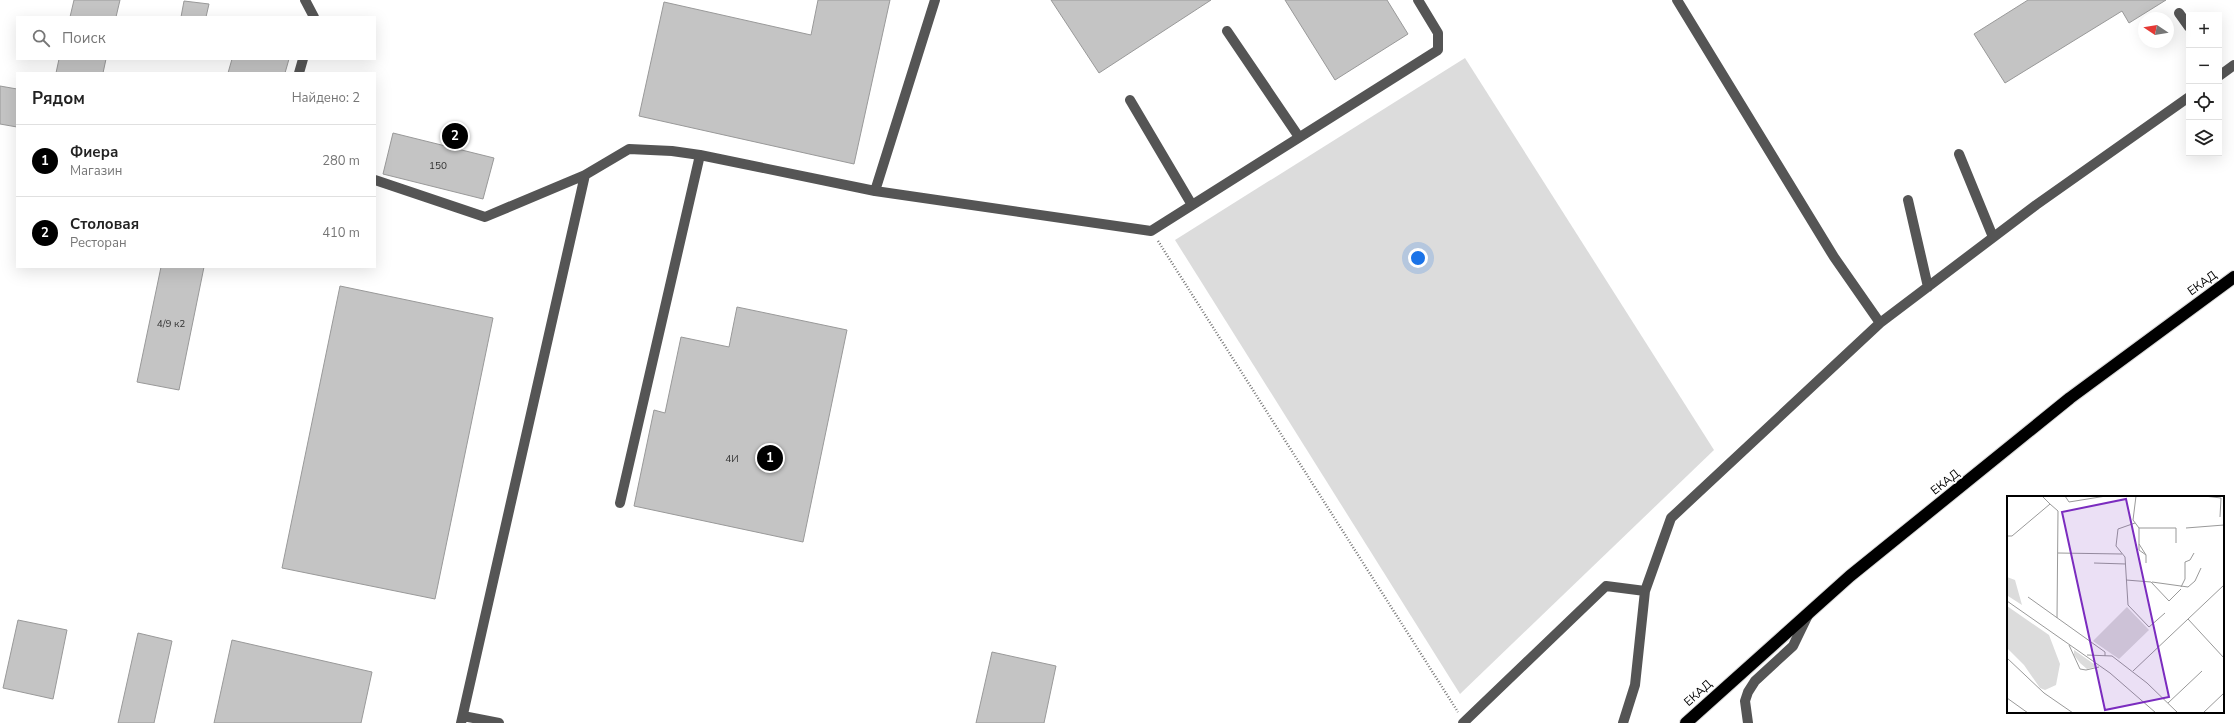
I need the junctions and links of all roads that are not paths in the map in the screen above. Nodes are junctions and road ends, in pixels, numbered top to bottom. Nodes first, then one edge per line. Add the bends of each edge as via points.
1 (305, 0) edge
2 (935, 0) edge
3 (1418, 0) edge
4 (1677, 0) edge
5 (2179, 13) dead end
6 (313, 16) edge
7 (2186, 23) edge
8 (1227, 31) dead end
9 (303, 60) edge
10 (2234, 65) edge
11 (299, 72) edge
12 (2222, 72) edge
13 (2186, 99) edge
14 (1130, 100) dead end
15 (1299, 138) junction
16 (1958, 154) dead end
17 (700, 155) junction
18 (585, 175) junction
19 (376, 180) edge
20 (875, 191) junction
21 (1908, 200) dead end
22 (1192, 205) junction
23 (1993, 237) junction
24 (2234, 277) edge
25 (1928, 287) junction
26 (1880, 323) junction
27 (620, 503) dead end
28 (1645, 591) junction
29 (1809, 613) junction
30 (462, 719) edge
31 (1463, 722) edge
32 (499, 723) edge
33 (1623, 723) edge
34 (1686, 723) edge
35 (1748, 723) edge

1 - 6 street
2 - 20 street
3 - 15 street via 1438,33 1438,50
4 - 26 street via 1834,257
5 - 7 street
8 - 15 street
9 - 11 street
10 - 12 street
13 - 23 street
14 - 22 street
15 - 22 street
16 - 23 street
17 - 18 street via 629,149
17 - 20 street
17 - 27 street
18 - 19 street via 485,217
18 - 30 street
20 - 22 street via 1151,231
21 - 25 street
23 - 25 street
24 - 29 highway, ЕКАД via 2070,398 1850,576
25 - 26 street
26 - 28 street via 1670,518
28 - 31 street via 1606,586
28 - 33 street via 1634,685
29 - 34 highway, ЕКАД
29 - 35 street via 1793,646 1755,681 1748,692 1745,701
30 - 32 street

